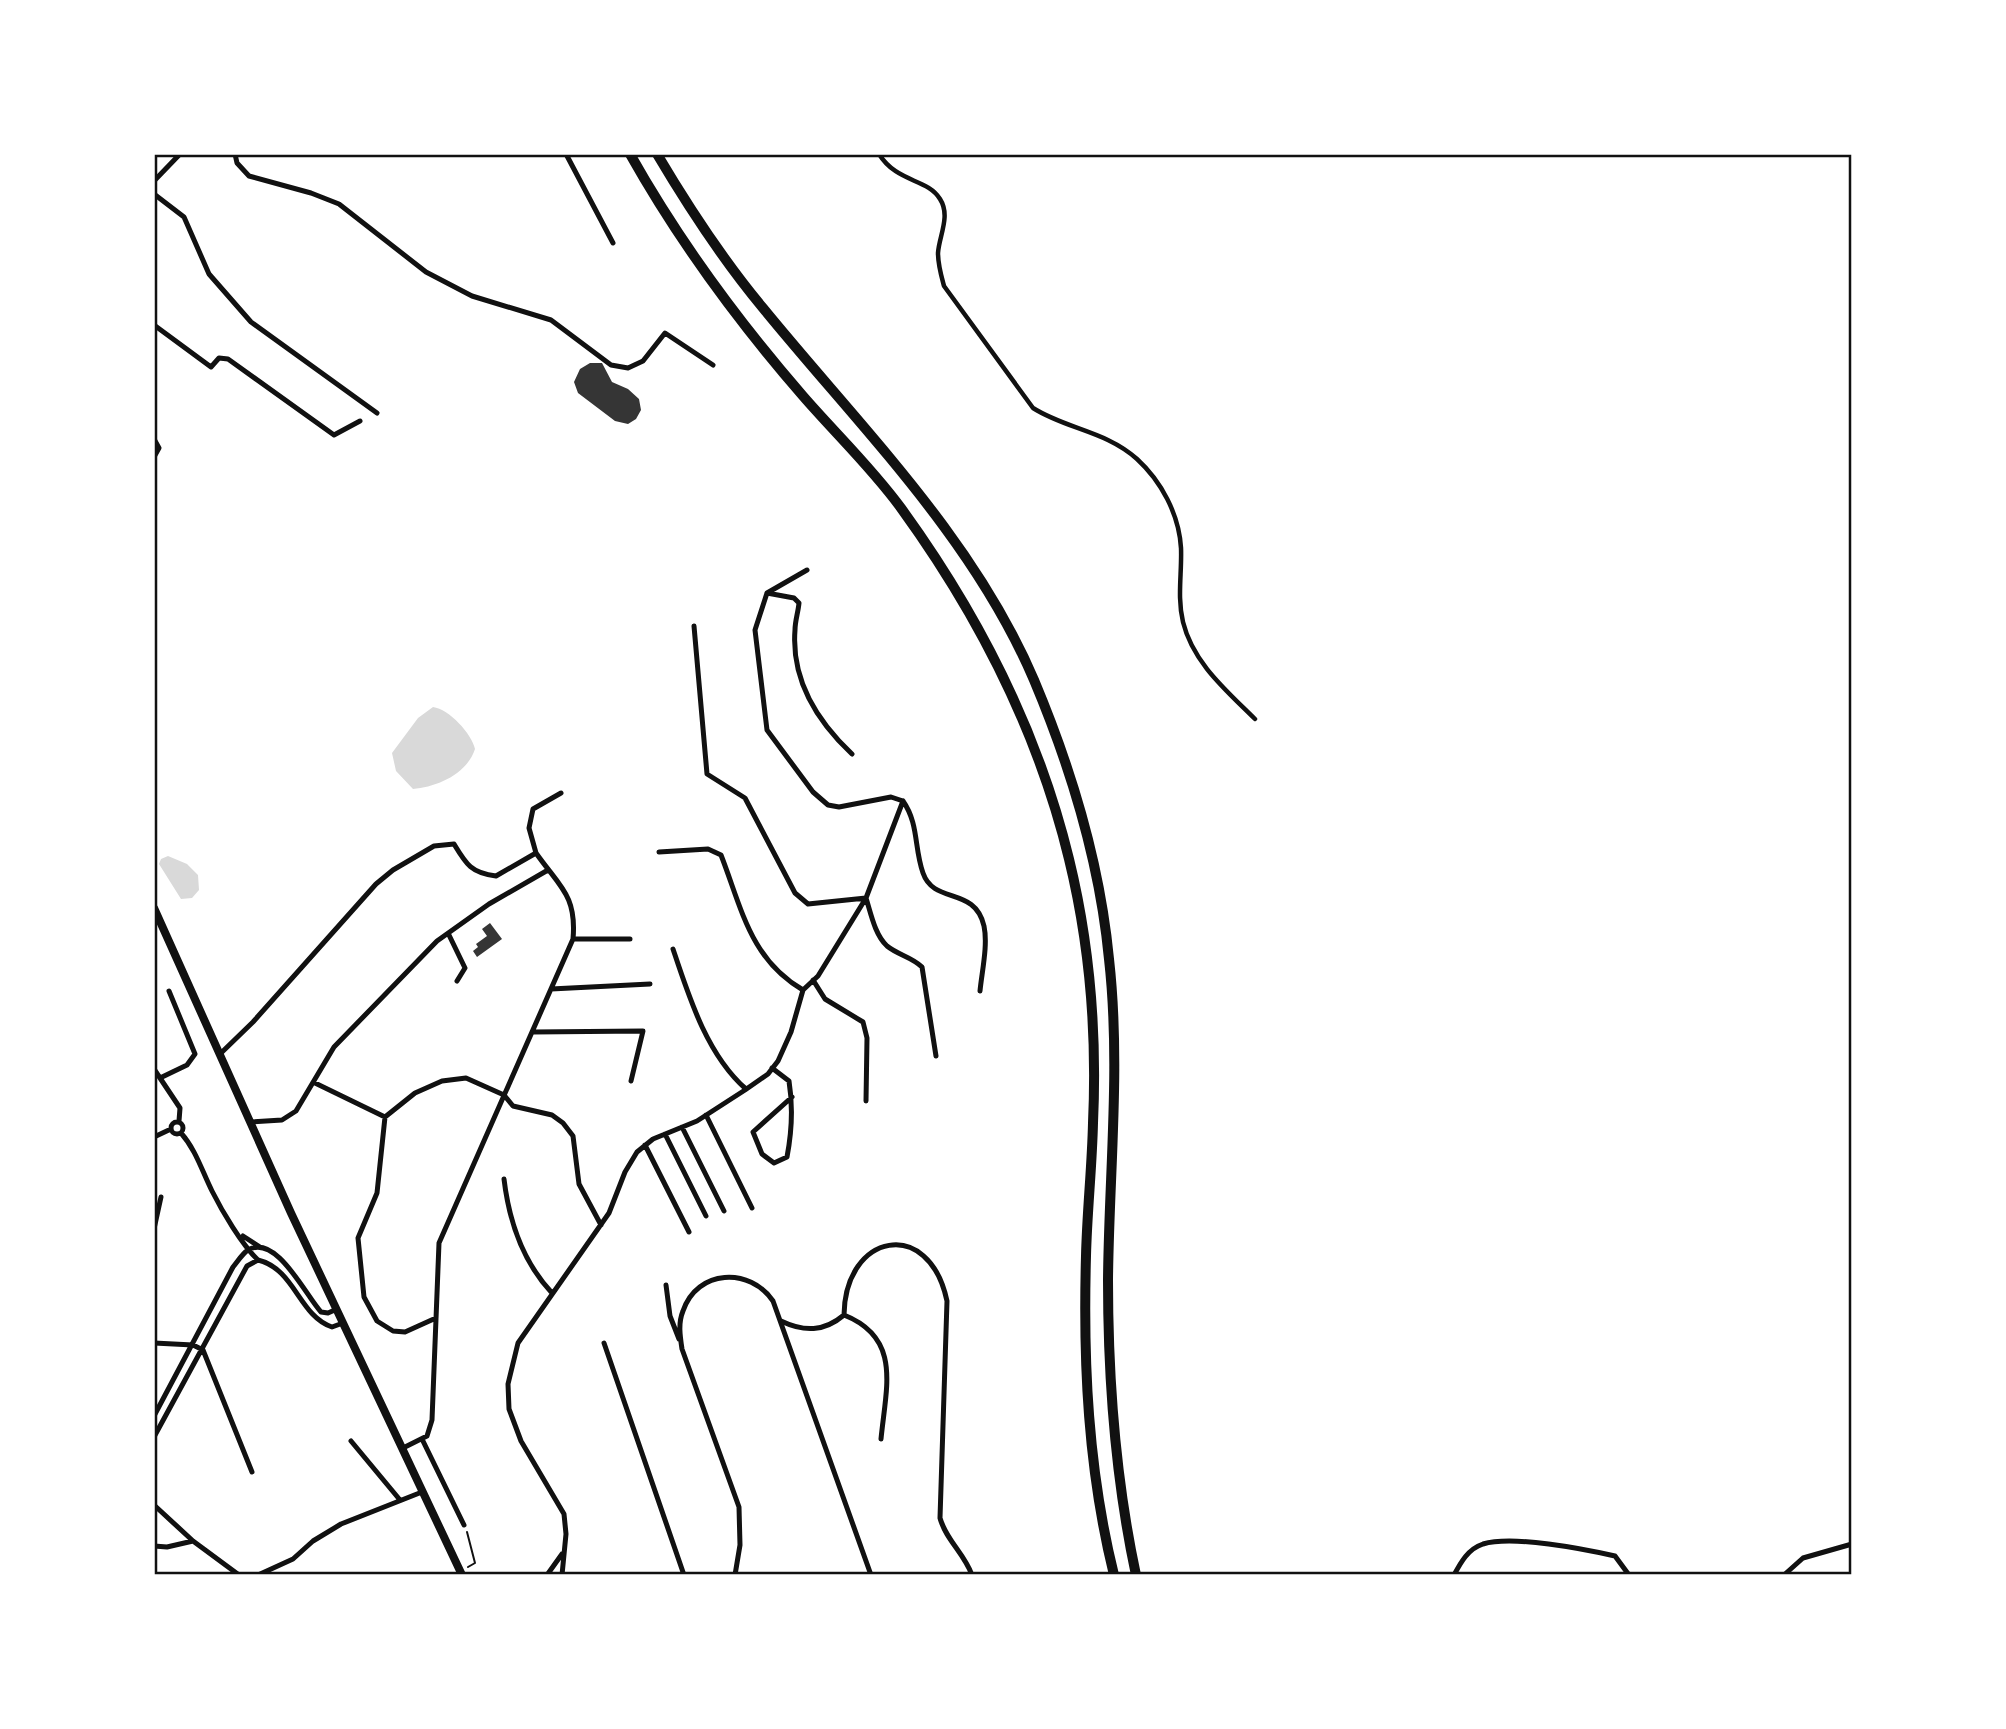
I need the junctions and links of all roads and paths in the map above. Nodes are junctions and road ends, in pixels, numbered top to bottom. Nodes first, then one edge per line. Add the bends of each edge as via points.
1 (180, 154) edge
2 (235, 154) edge
3 (568, 154) edge
4 (630, 154) edge
5 (657, 154) edge
6 (879, 154) edge
7 (154, 181) edge
8 (154, 194) edge
9 (613, 243) dead end
10 (154, 325) edge
11 (713, 365) dead end
12 (377, 413) dead end
13 (360, 422) dead end
14 (154, 439) edge
15 (154, 457) edge
16 (807, 570) dead end
17 (767, 593) junction
18 (694, 626) dead end
19 (1255, 719) dead end
20 (852, 754) dead end
21 (561, 793) dead end
22 (903, 801) junction
23 (659, 852) dead end
24 (536, 853) junction
25 (548, 870) junction
26 (866, 898) junction
27 (154, 908) edge
28 (449, 935) junction
29 (573, 939) junction
30 (630, 939) dead end
31 (673, 950) dead end
32 (813, 980) junction
33 (457, 981) dead end
34 (650, 984) dead end
35 (551, 989) junction
36 (803, 990) junction
37 (169, 991) dead end
38 (980, 991) dead end
39 (533, 1032) junction
40 (220, 1054) junction
41 (936, 1056) dead end
42 (154, 1069) edge
43 (772, 1069) junction
44 (160, 1078) junction
45 (631, 1080) dead end
46 (315, 1083) junction
47 (746, 1089) junction
48 (504, 1095) junction
49 (792, 1097) junction
50 (866, 1101) dead end
51 (706, 1115) junction
52 (385, 1117) junction
53 (179, 1121) junction
54 (251, 1122) junction
55 (682, 1127) junction
56 (171, 1129) junction
57 (181, 1133) junction
58 (665, 1134) junction
59 (154, 1138) edge
60 (645, 1145) junction
61 (504, 1179) dead end
62 (161, 1197) dead end
63 (752, 1208) dead end
64 (724, 1211) dead end
65 (706, 1216) dead end
66 (601, 1225) junction
67 (154, 1228) edge
68 (689, 1232) dead end
69 (240, 1234) junction
70 (260, 1247) junction
71 (248, 1250) junction
72 (258, 1260) junction
73 (666, 1285) dead end
74 (552, 1293) junction
75 (337, 1309) junction
76 (844, 1315) junction
77 (436, 1318) junction
78 (781, 1321) junction
79 (344, 1323) junction
80 (154, 1343) edge
81 (604, 1343) dead end
82 (192, 1345) junction
83 (682, 1349) junction
84 (203, 1350) junction
85 (154, 1416) edge
86 (154, 1437) edge
87 (422, 1439) junction
88 (881, 1439) dead end
89 (351, 1441) dead end
90 (403, 1448) junction
91 (252, 1472) dead end
92 (422, 1492) junction
93 (400, 1500) junction
94 (154, 1505) edge
95 (464, 1525) joint
96 (193, 1541) junction
97 (1852, 1544) edge
98 (154, 1546) edge
99 (563, 1551) junction
100 (462, 1574) edge
101 (239, 1575) edge
102 (258, 1575) edge
103 (547, 1575) edge
104 (562, 1575) edge
105 (684, 1575) edge
106 (735, 1575) edge
107 (871, 1575) edge
108 (972, 1575) edge
109 (1112, 1575) edge
110 (1136, 1575) edge
111 (1454, 1575) edge
112 (1629, 1575) edge
113 (1784, 1575) edge

1 - 7 street
2 - 11 street via 249,176 339,204 426,272 472,296 551,320 611,365 628,368 643,361 665,333
3 - 9 street
4 - 109 highway via 721,296 898,504 957,591 1010,691 1049,792 1069,859 1092,1013 1085,1355 1090,1430
5 - 110 highway via 722,256 915,487 987,591 1032,677 1070,779 1087,837 1109,957 1115,1087 1108,1277 1110,1373 1118,1476
6 - 19 street via 898,175 929,188 941,200 946,217 938,252 944,286 1033,408 1114,442 1136,458 1165,494 1179,530 1180,593 1189,638 1212,675
8 - 12 street via 184,217 209,274 251,322
10 - 13 street via 211,367 219,358 228,359 334,435
14 - 15 street via 159,448
16 - 17 street
17 - 20 street via 799,603 796,665 803,687 830,734
17 - 22 street via 755,631 766,730 828,805 891,797
18 - 26 street via 707,774 745,798 783,874 808,904
21 - 24 street via 533,809 529,828
22 - 26 street
22 - 38 street via 913,816 923,874 929,883 939,892 971,902 980,914 985,930
23 - 36 street via 708,849 721,855 759,951 773,969
24 - 25 street
24 - 40 street via 496,876 474,872 454,844 444,844 393,870
25 - 28 street via 489,904
25 - 29 street via 570,897 575,917
26 - 32 street
26 - 41 street via 887,946 922,967
27 - 40 main road
28 - 33 street via 465,968
28 - 46 street via 437,941 334,1047
29 - 30 street
29 - 35 street
31 - 47 street via 719,1057
32 - 36 street
32 - 50 street via 825,999 863,1022
34 - 35 street
35 - 39 street
36 - 43 street via 791,1031
37 - 44 street via 195,1054 187,1065
39 - 45 street via 643,1031
39 - 48 street
40 - 54 main road
42 - 44 street
43 - 47 street
43 - 49 street via 789,1081
44 - 53 street via 180,1108
46 - 52 street
46 - 54 street via 296,1111 282,1120
47 - 51 street
48 - 52 street via 466,1078 442,1081 415,1093
48 - 66 street via 513,1105 552,1115 573,1136 579,1184
48 - 77 street via 439,1243
49 - 49 street via 787,1157 774,1163 762,1154 753,1132
51 - 55 street
51 - 63 street
52 - 77 street via 377,1193 358,1238 364,1297 377,1321 393,1331 405,1332
53 - 56 street
53 - 57 street
54 - 75 main road
55 - 58 street
55 - 64 street
56 - 57 street
56 - 59 street
57 - 69 street
58 - 60 street
58 - 65 street
60 - 66 street via 625,1172
60 - 68 street
61 - 74 street via 508,1208 524,1252 536,1276
62 - 67 street
66 - 74 street
69 - 70 street
69 - 71 street
70 - 71 street
70 - 75 street via 287,1264 321,1312
71 - 72 street
71 - 82 street via 233,1267
72 - 79 street via 273,1264 326,1325
72 - 84 street via 247,1266
73 - 83 street via 670,1316
74 - 99 street via 518,1343 508,1384 509,1409 521,1441 564,1514
75 - 79 main road
76 - 78 street via 827,1328 817,1329
76 - 88 street via 862,1322 883,1345
76 - 108 street via 844,1295 856,1265 882,1248 911,1247 922,1253 943,1282 947,1301 938,1504 944,1535 965,1556
77 - 87 street via 432,1420
78 - 83 street via 765,1289 740,1276 719,1278 688,1300 680,1323
78 - 107 street
79 - 90 main road
80 - 82 street
81 - 105 street
82 - 84 street
82 - 85 street
83 - 106 street via 739,1507
84 - 86 street
84 - 91 street
87 - 90 street
87 - 95 street
89 - 93 street
90 - 92 main road
92 - 93 street
92 - 100 main road
93 - 102 street via 341,1524 293,1559
94 - 96 street
95 - 100 path via 475,1563
96 - 98 street
96 - 101 street
97 - 113 street via 1803,1558
99 - 103 street
99 - 104 street
111 - 112 street via 1465,1555 1483,1544 1503,1542 1573,1547 1615,1556

